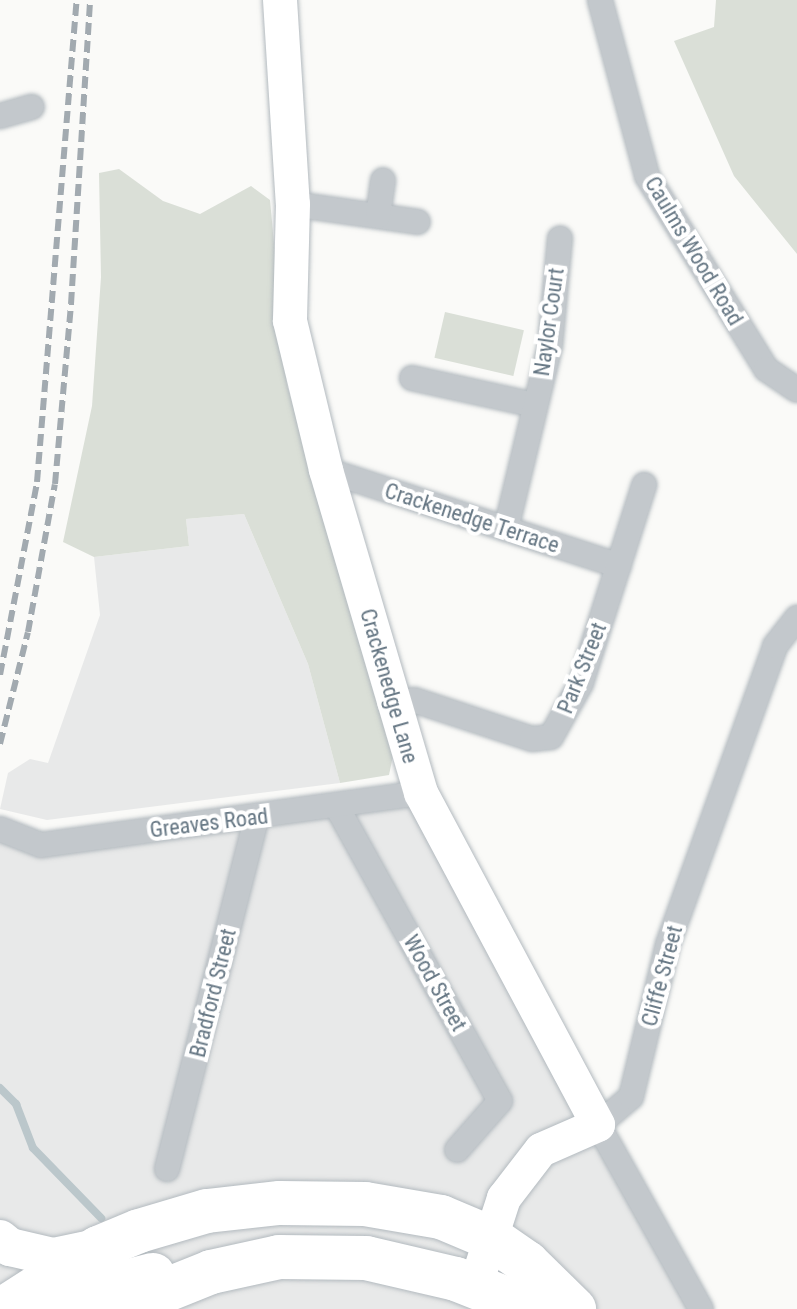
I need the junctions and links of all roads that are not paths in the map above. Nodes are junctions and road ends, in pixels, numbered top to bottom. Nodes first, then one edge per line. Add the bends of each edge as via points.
1 (280, 0) edge
2 (600, 0) edge
3 (32, 107) dead end
4 (0, 116) edge
5 (383, 180) dead end
6 (293, 204) junction
7 (378, 216) junction
8 (418, 222) dead end
9 (560, 238) dead end
10 (412, 378) dead end
11 (797, 390) edge
12 (535, 405) junction
13 (326, 470) junction
14 (644, 485) dead end
15 (506, 529) junction
16 (619, 566) junction
17 (797, 618) edge
18 (396, 713) junction
19 (421, 793) junction
20 (337, 807) junction
21 (257, 817) junction
22 (0, 829) edge
23 (598, 1125) junction
24 (457, 1150) dead end
25 (167, 1169) dead end
26 (491, 1238) junction
27 (0, 1239) edge
28 (98, 1248) junction
29 (211, 1272) junction
30 (475, 1287) junction
31 (3, 1309) edge
32 (51, 1309) edge
33 (119, 1309) edge
34 (532, 1309) edge
35 (574, 1309) edge
36 (701, 1309) edge

1 - 6 street, Crackenedge Lane
2 - 11 street, Caulms Wood Road via 647,176 766,369
3 - 4 street
5 - 7 street
6 - 7 street
6 - 13 street, Crackenedge Lane via 290,321
7 - 8 street
9 - 12 street, Naylor Court via 550,346
10 - 12 street, Naylor Court
12 - 15 street, Naylor Court
13 - 15 street, Crackenedge Terrace
13 - 18 street, Crackenedge Lane
14 - 16 street, Park Street
15 - 16 street, Crackenedge Terrace
16 - 18 street, Park Street via 581,683 551,737 532,739 414,700
17 - 23 street, Cliffe Street via 775,646 668,944 631,1097
18 - 19 street, Crackenedge Lane
19 - 20 street, Greaves Road
19 - 23 street, Crackenedge Lane
20 - 21 street, Greaves Road
20 - 24 street, Wood Street via 500,1101
21 - 22 street, Greaves Road via 41,845
21 - 25 street, Bradford Street
23 - 26 street, Cliffe Street via 541,1150 504,1198
23 - 36 street, Crackenedge Lane
26 - 28 highway via 441,1217 380,1207 280,1203 207,1211
26 - 30 street, Cliffe Street
26 - 35 highway via 527,1263
27 - 28 main road via 10,1247 53,1257
28 - 31 highway
29 - 30 highway via 279,1257 366,1258
29 - 32 highway via 155,1275 94,1290
29 - 33 highway
30 - 34 highway

